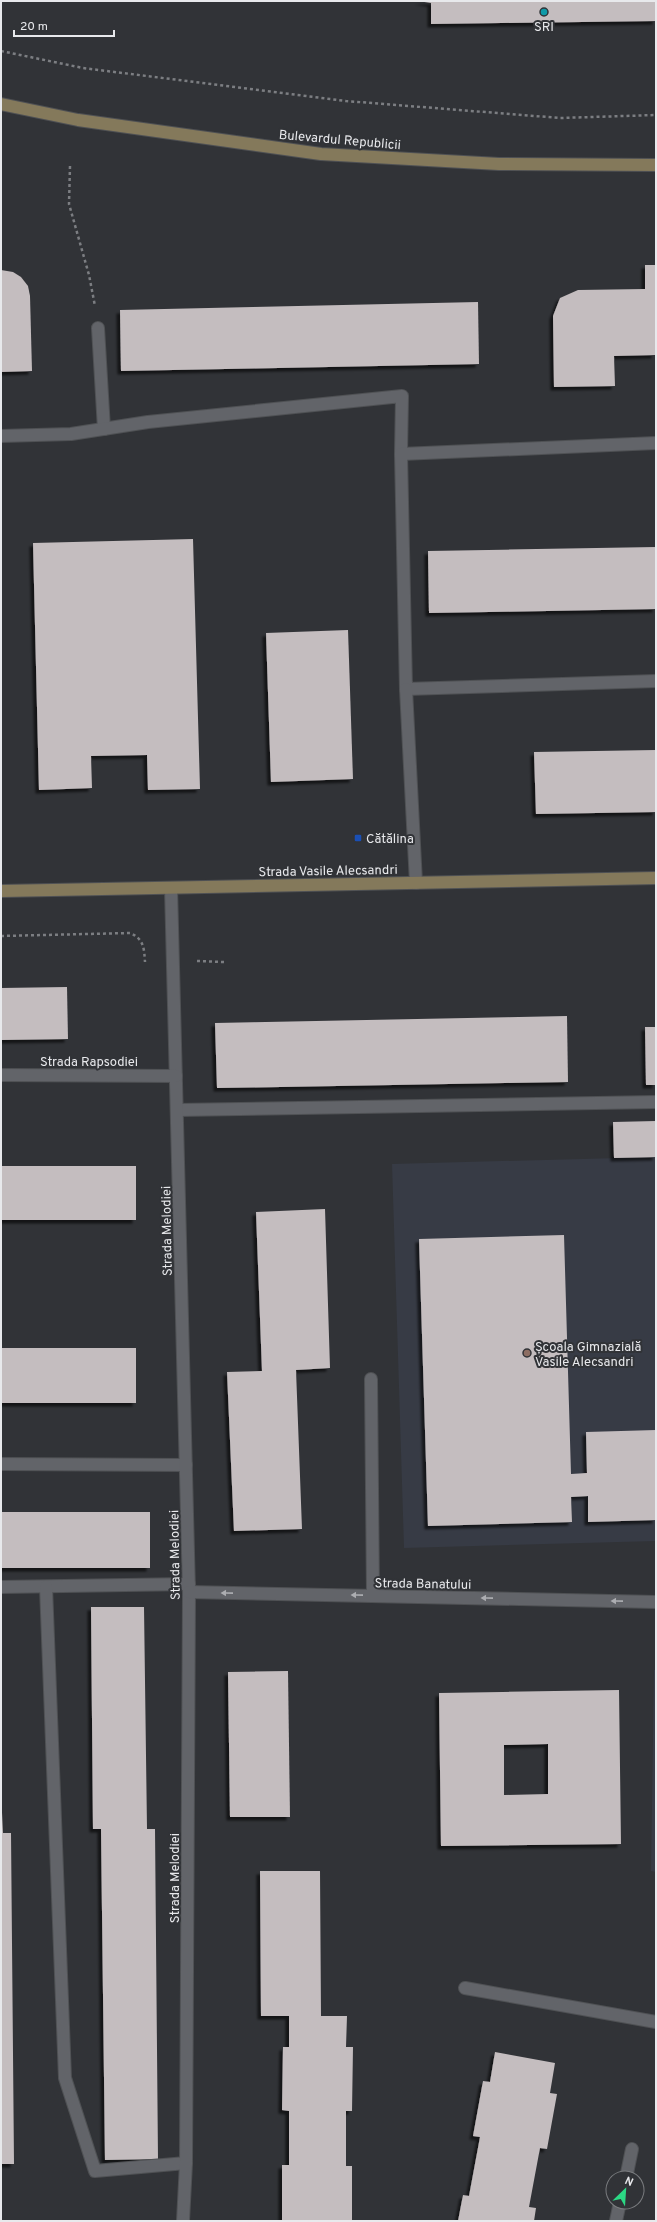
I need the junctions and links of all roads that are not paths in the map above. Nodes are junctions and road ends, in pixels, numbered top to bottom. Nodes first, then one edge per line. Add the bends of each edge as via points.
1 (1, 104) edge
2 (656, 165) edge
3 (98, 328) road end
4 (104, 428) junction
5 (1, 436) edge
6 (656, 443) edge
7 (401, 454) junction
8 (656, 681) edge
9 (406, 688) junction
10 (656, 878) edge
11 (416, 883) junction
12 (172, 888) junction
13 (1, 891) edge
14 (1, 1075) edge
15 (176, 1076) junction
16 (656, 1102) edge
17 (177, 1110) junction
18 (371, 1379) dead end
19 (1, 1464) edge
20 (186, 1465) junction
21 (1, 1587) edge
22 (46, 1587) junction
23 (189, 1588) junction
24 (374, 1596) junction
25 (656, 1602) edge
26 (465, 1988) dead end
27 (656, 2022) edge
28 (632, 2149) dead end
29 (186, 2163) junction
30 (628, 2170) edge
31 (618, 2210) edge
32 (183, 2221) edge
33 (616, 2221) edge

1 - 2 street, Bulevardul Republicii via 78,120 321,154 499,164
3 - 4 street
4 - 5 street via 71,434
4 - 7 street via 402,396
6 - 7 street
7 - 9 street
8 - 9 street
9 - 11 street
10 - 11 street, Strada Vasile Alecsandri
11 - 12 street, Strada Vasile Alecsandri
12 - 13 street, Strada Vasile Alecsandri
12 - 15 street, Strada Melodiei
14 - 15 street, Strada Rapsodiei
15 - 17 street, Strada Melodiei
16 - 17 street
17 - 20 street, Strada Melodiei
18 - 24 street
19 - 20 street
20 - 23 street, Strada Melodiei
21 - 22 street, Strada Banatului
22 - 23 street, Strada Banatului
22 - 29 street via 65,2078 95,2170
24 -> 23 street, Strada Banatului
23 - 29 street, Strada Melodiei
25 -> 24 street, Strada Banatului
26 - 27 street
28 - 30 street
29 - 32 street, Strada Melodiei
31 - 33 street

